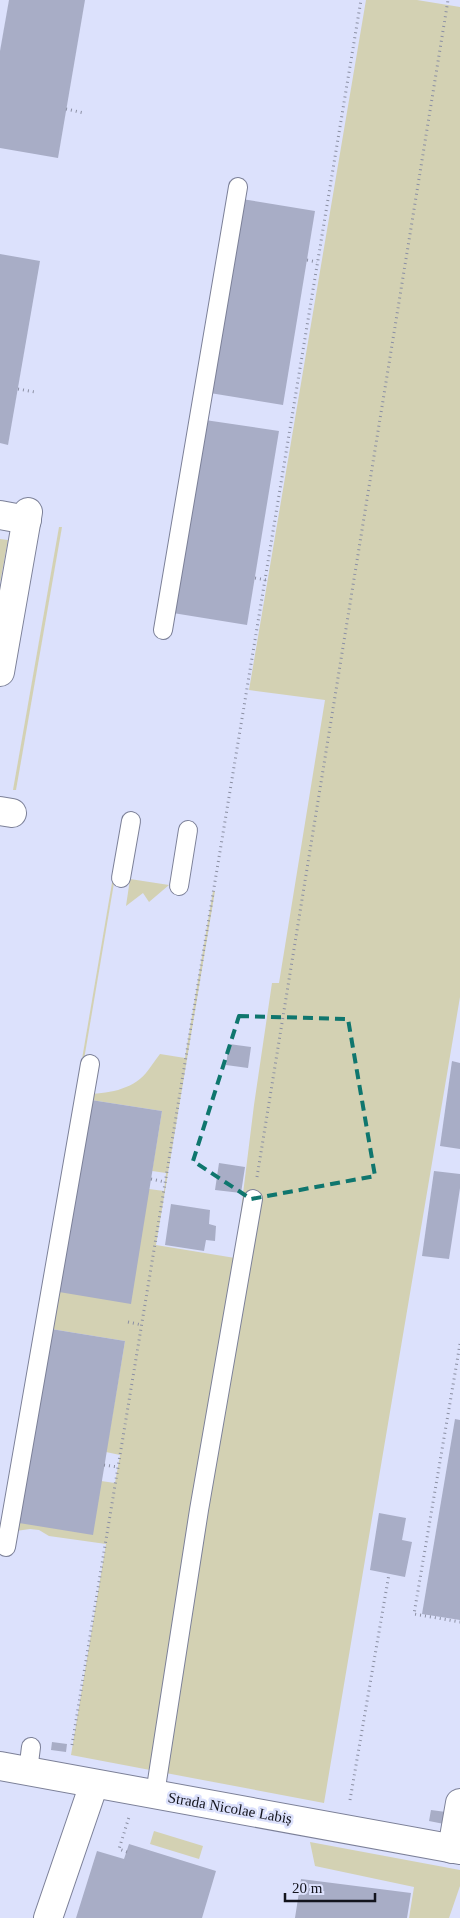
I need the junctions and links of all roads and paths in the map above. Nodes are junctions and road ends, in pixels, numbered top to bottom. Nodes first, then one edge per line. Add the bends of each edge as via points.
1 (361, 0) edge
2 (448, 0) edge
3 (66, 109) dead end
4 (84, 113) dead end
5 (238, 187) dead end
6 (307, 260) dead end
7 (318, 262) junction
8 (18, 389) dead end
9 (35, 392) dead end
10 (0, 515) edge
11 (255, 578) dead end
12 (266, 580) junction
13 (163, 630) dead end
14 (0, 672) edge
15 (131, 820) dead end
16 (188, 830) dead end
17 (121, 878) dead end
18 (179, 886) dead end
19 (90, 1064) dead end
20 (151, 1179) dead end
21 (165, 1182) junction
22 (253, 1199) joint
23 (128, 1322) dead end
24 (142, 1325) junction
25 (460, 1344) edge
26 (104, 1465) dead end
27 (118, 1467) junction
28 (6, 1547) dead end
29 (389, 1574) dead end
30 (460, 1622) edge
31 (72, 1745) dead end
32 (0, 1766) edge
33 (94, 1784) junction
34 (155, 1794) junction
35 (460, 1803) edge
36 (344, 1829) junction
37 (124, 1831) dead end
38 (456, 1850) edge
39 (127, 1852) dead end
40 (48, 1918) edge

1 - 7 path
2 - 22 path
3 - 4 path
5 - 13 lane
6 - 7 path
7 - 12 path
8 - 9 path
10 - 14 street via 28,516
11 - 12 path
12 - 21 path
15 - 17 lane
16 - 18 lane
19 - 28 lane
20 - 21 path
21 - 24 path
22 - 34 lane via 199,1510
23 - 24 path
24 - 27 path
25 - 30 path via 414,1614
26 - 27 path
27 - 31 path
29 - 36 path
32 - 33 street, Strada Nicolae Labiș via 30,1759
33 - 34 street, Strada Nicolae Labiș
33 - 40 street
34 - 36 street, Strada Nicolae Labiș
35 - 38 street
36 - 38 street, Strada Nicolae Labiș
37 - 39 path via 119,1849

